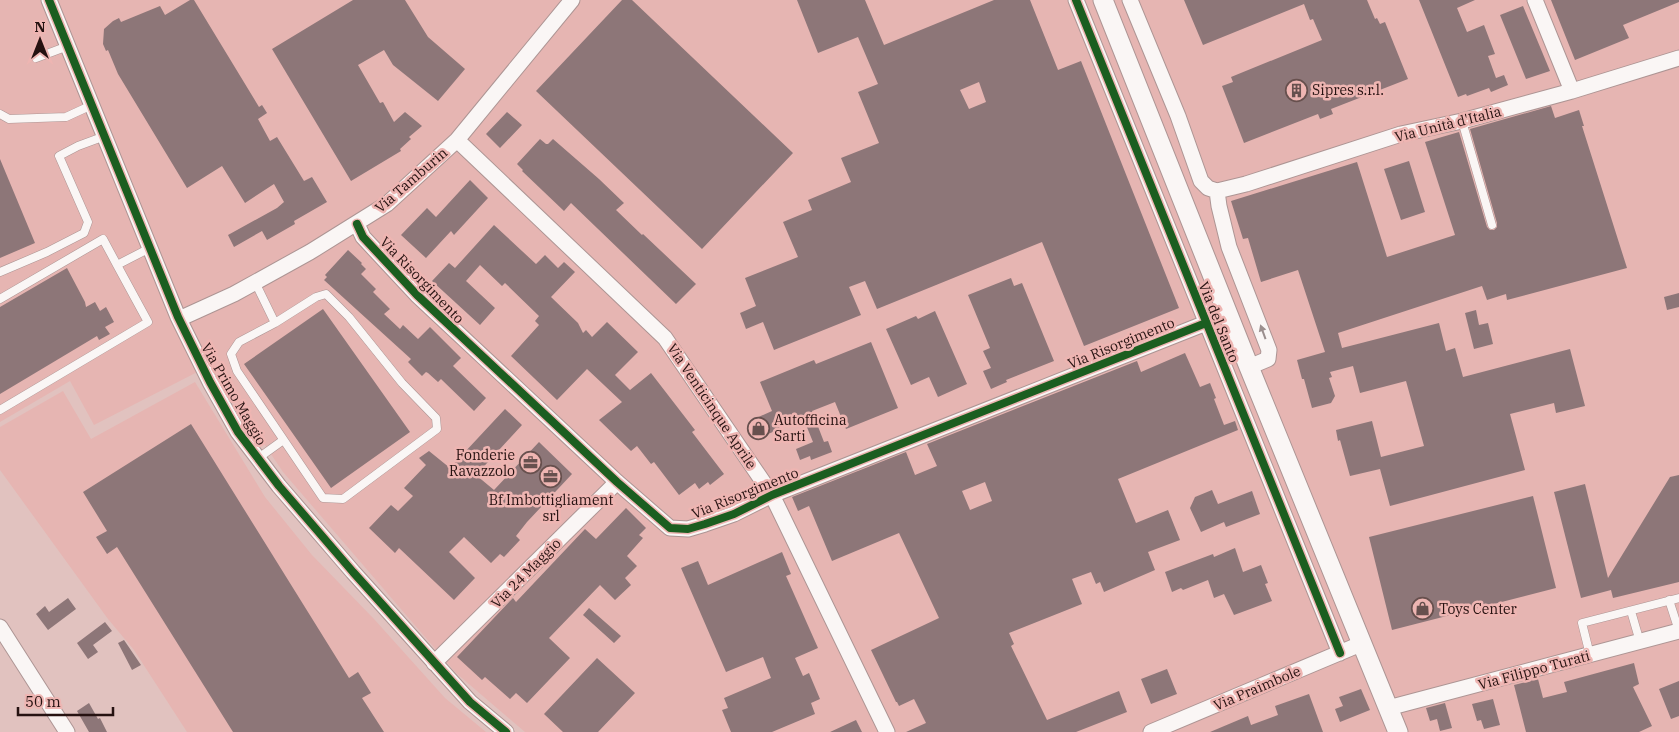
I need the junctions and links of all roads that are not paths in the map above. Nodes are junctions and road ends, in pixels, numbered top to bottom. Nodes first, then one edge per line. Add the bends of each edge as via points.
1 (49, 0) edge
2 (572, 0) edge
3 (1076, 0) edge
4 (1103, 0) edge
5 (1130, 0) edge
6 (1535, 0) edge
7 (68, 46) junction
8 (36, 58) dead end
9 (1679, 58) edge
10 (1572, 91) junction
11 (92, 105) junction
12 (0, 114) edge
13 (1462, 121) junction
14 (105, 136) junction
15 (457, 140) junction
16 (1217, 191) junction
17 (357, 224) junction
18 (1492, 225) dead end
19 (150, 248) junction
20 (117, 265) junction
21 (0, 272) edge
22 (256, 282) junction
23 (0, 299) edge
24 (179, 319) junction
25 (275, 323) junction
26 (1206, 323) junction
27 (1249, 367) junction
28 (0, 410) edge
29 (282, 440) junction
30 (257, 459) junction
31 (617, 482) junction
32 (772, 495) junction
33 (1679, 598) edge
34 (1669, 600) junction
35 (1631, 611) junction
36 (0, 627) edge
37 (1679, 631) edge
38 (1640, 642) junction
39 (1363, 643) junction
40 (1340, 653) junction
41 (1590, 655) junction
42 (434, 663) junction
43 (1388, 708) junction
44 (67, 732) edge
45 (506, 732) edge
46 (887, 732) edge
47 (1151, 732) edge
48 (1398, 732) edge

1 - 7 street, Via Primo Maggio
2 - 15 street, Via Tamburin
3 - 26 street, Via del Santo
4 - 27 street
5 - 16 street via 1201,181
6 - 10 street
7 - 8 lane
7 - 11 street, Via Primo Maggio
9 - 10 street, Via Unità d'Italia
10 - 13 street, Via Unità d'Italia
11 - 12 lane via 66,117 9,119
11 - 14 street, Via Primo Maggio
13 - 16 street, Via Unità d'Italia via 1401,134
13 - 18 lane
14 - 19 street, Via Primo Maggio
14 - 21 lane via 59,156 88,222 84,233
15 - 17 street, Via Tamburin via 387,204
15 - 32 street, Via Venticinque Aprile via 666,338
27 -> 16 street via 1268,359 1269,350 1229,248
17 - 22 street, Via Tamburin
17 - 31 street, Via Risorgimento via 363,237 417,296
19 - 20 lane
19 - 24 street, Via Primo Maggio
20 - 23 lane via 103,239
20 - 28 lane via 148,322
22 - 24 street, Via Tamburin
22 - 25 lane
24 - 30 street, Via Primo Maggio via 210,382
25 - 29 lane via 239,342 231,354 237,371
25 - 29 lane via 326,294 436,418 437,429 343,498 323,498
26 - 32 street, Via Risorgimento
26 - 40 street, Via del Santo
27 - 39 street
29 - 30 lane
30 - 42 street, Via Primo Maggio
31 - 32 street, Via Risorgimento via 670,528 688,529 705,524
31 - 42 street, Via 24 Maggio
32 - 46 street, Via Venticinque Aprile
33 - 34 lane
34 - 35 lane
34 - 37 lane
35 - 38 lane
35 - 41 lane via 1582,623
36 - 44 street
37 - 38 street, Via Filippo Turati
38 - 41 street, Via Filippo Turati
39 - 40 street, Via Praimbole
39 - 43 street
40 - 47 street, Via Praimbole
41 - 43 street, Via Filippo Turati
42 - 45 street, Via Primo Maggio via 470,702
43 - 48 street

